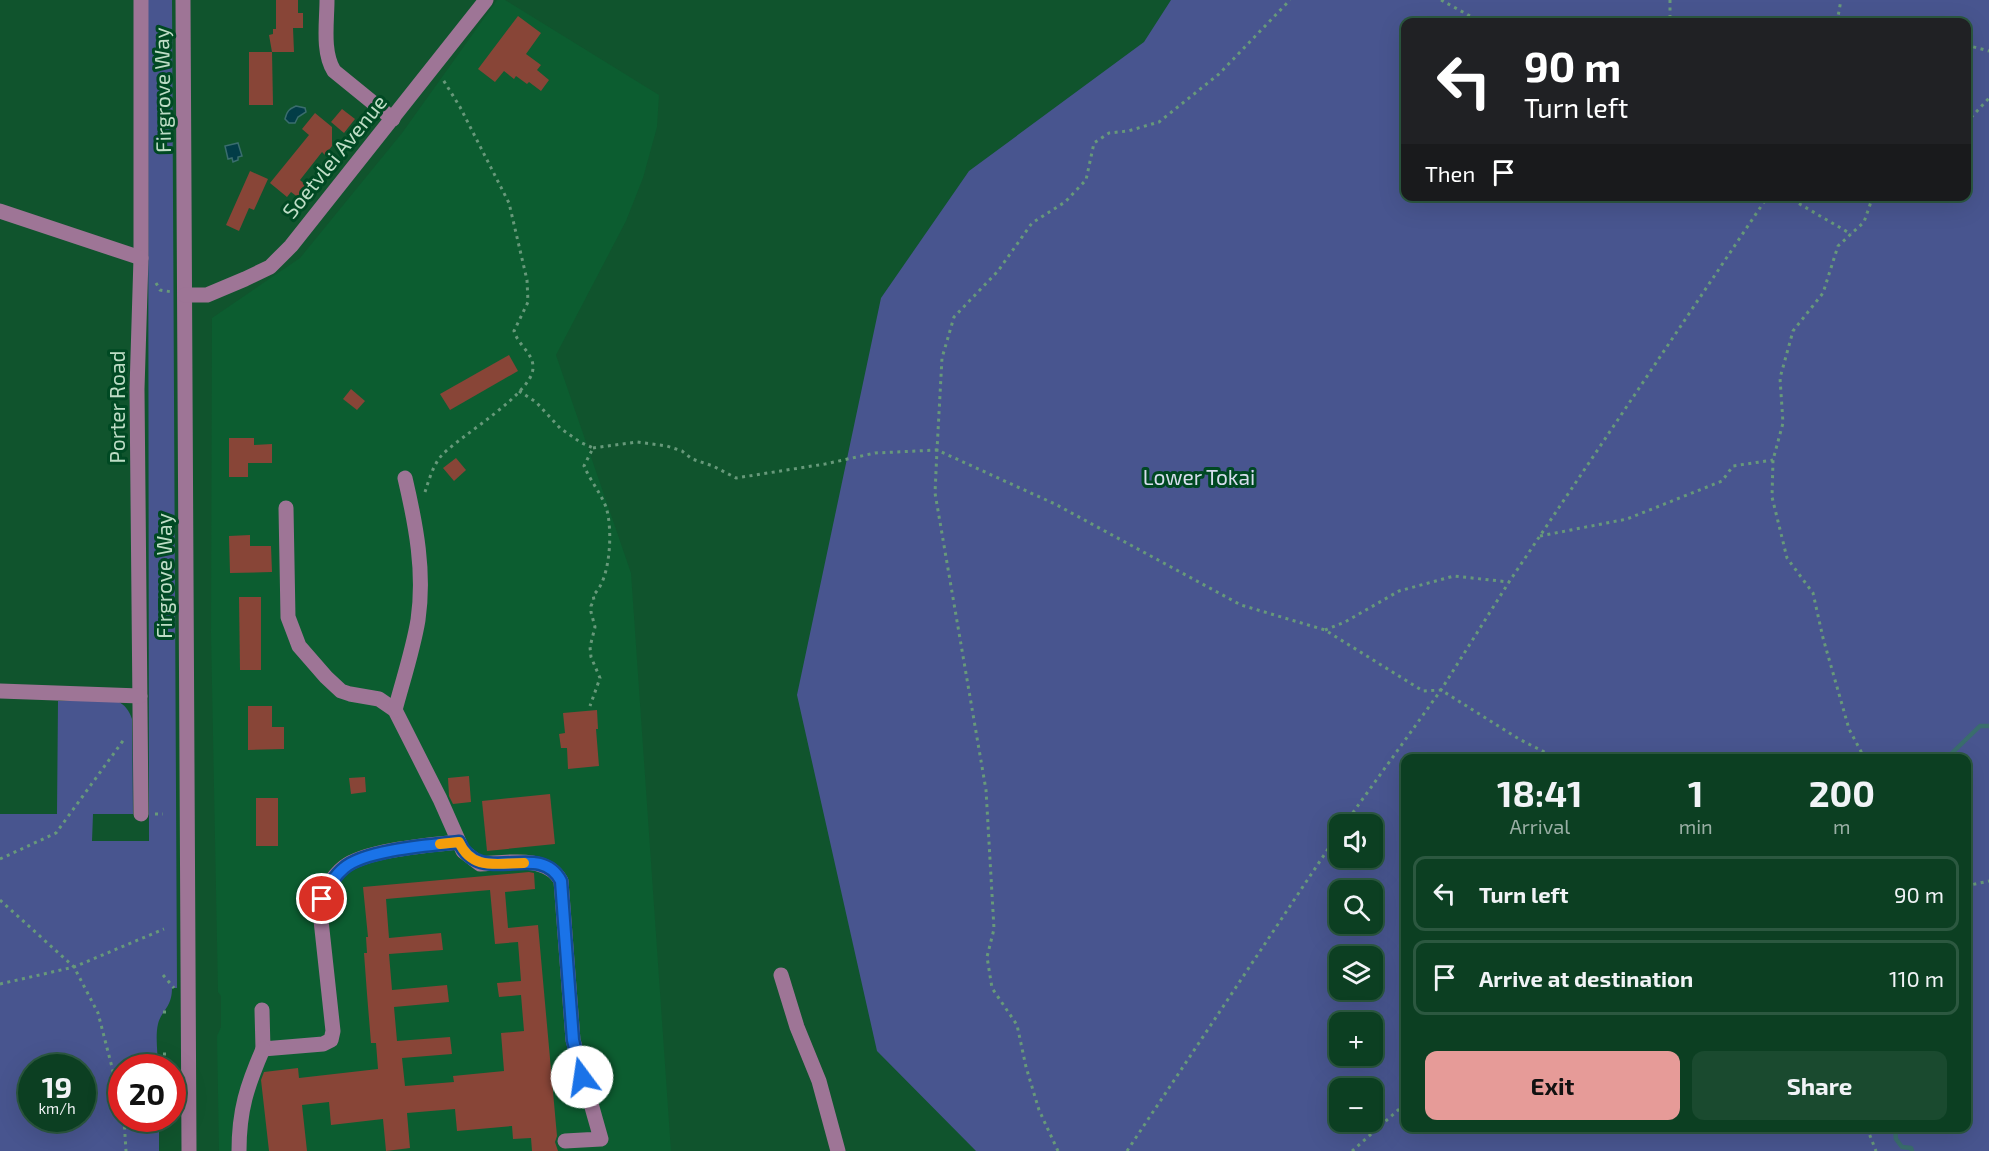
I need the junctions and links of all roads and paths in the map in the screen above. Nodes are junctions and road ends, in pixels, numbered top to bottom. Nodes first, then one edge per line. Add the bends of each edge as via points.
1 (141, 0) edge
2 (183, 0) edge
3 (327, 0) edge
4 (486, 0) edge
5 (1290, 0) edge
6 (1441, 0) edge
7 (1670, 0) edge
8 (1841, 0) edge
9 (1474, 18) edge
10 (1670, 18) edge
11 (1838, 18) edge
12 (1971, 45) edge
13 (1989, 51) edge
14 (435, 66) junction
15 (1989, 98) edge
16 (1971, 118) edge
17 (393, 119) junction
18 (1765, 201) edge
19 (1795, 201) edge
20 (1872, 201) edge
21 (0, 211) edge
22 (1851, 234) junction
23 (141, 258) junction
24 (155, 282) dead end
25 (185, 295) junction
26 (519, 391) junction
27 (593, 448) junction
28 (937, 450) junction
29 (1773, 460) junction
30 (405, 478) dead end
31 (424, 493) dead end
32 (286, 508) dead end
33 (1540, 536) junction
34 (1509, 582) junction
35 (1325, 630) junction
36 (1441, 690) junction
37 (0, 691) edge
38 (140, 696) junction
39 (590, 706) dead end
40 (395, 710) junction
41 (140, 717) junction
42 (1548, 754) edge
43 (1862, 754) edge
44 (141, 814) dead end
45 (1352, 814) edge
46 (459, 842) junction
47 (1329, 848) edge
48 (0, 859) edge
49 (1989, 881) edge
50 (1971, 885) edge
51 (0, 900) edge
52 (164, 929) dead end
53 (74, 968) junction
54 (163, 975) dead end
55 (781, 975) dead end
56 (0, 984) edge
57 (175, 990) dead end
58 (262, 1010) dead end
59 (163, 1012) dead end
60 (169, 1012) dead end
61 (263, 1049) junction
62 (109, 1054) edge
63 (1401, 1107) edge
64 (125, 1132) edge
65 (1868, 1132) edge
66 (565, 1141) dead end
67 (602, 1145) edge
68 (126, 1151) edge
69 (189, 1151) edge
70 (238, 1151) edge
71 (838, 1151) edge
72 (1058, 1151) edge
73 (1127, 1151) edge
74 (1352, 1151) edge
75 (1876, 1151) edge

1 - 23 street, Porter Road
2 - 25 street, Firgrove Way
3 - 17 street via 327,51 334,71
4 - 14 street, Soetvlei Avenue
5 - 28 path via 1219,74 1160,122 1109,133 1094,143 1086,180 1065,202 1032,223 998,271 954,317 942,358
6 - 9 path
7 - 10 path
8 - 11 path
12 - 13 path
14 - 17 street, Soetvlei Avenue
14 - 26 path via 509,202 519,239 528,302 514,331 533,367 531,380
15 - 16 path
17 - 25 street, Soetvlei Avenue via 270,267 207,295
18 - 33 path
19 - 22 path
20 - 22 path via 1864,222
21 - 23 street
22 - 29 path via 1838,246 1823,293 1793,332 1780,378 1784,423
23 - 38 street, Porter Road via 137,389
24 - 25 path via 160,290
25 - 69 street, Firgrove Way
26 - 27 path via 536,402 560,428
26 - 31 path via 440,457
27 - 28 path via 637,442 668,446 736,478 875,453
27 - 39 path via 585,466 606,507 610,559 591,606 595,627 591,657 600,678
28 - 35 path via 1055,504 1241,605
28 - 72 path via 935,493 986,790 994,928 987,957 992,988 1017,1025 1039,1110
29 - 33 path via 1733,466 1722,481 1627,519
29 - 43 path via 1772,497 1787,558 1813,592 1849,729
30 - 40 street via 416,528 420,590 416,632
32 - 40 street via 287,610 299,646 341,691 379,699
33 - 34 path
34 - 35 path via 1454,576 1399,591
34 - 36 path
35 - 36 path via 1423,691
36 - 42 path
36 - 45 path
37 - 38 street
38 - 41 street, Porter Road
40 - 46 street
41 - 44 street, Porter Road
41 - 48 path via 56,833
46 - 61 street via 378,854 344,867 322,899 320,911 331,1040
46 - 67 street via 463,851 480,864 530,862 552,869 561,881 573,1040
47 - 73 path
49 - 50 path
51 - 53 path
52 - 53 path
53 - 56 path
53 - 62 path via 98,1012
54 - 57 path
55 - 71 street via 796,1027 819,1081
58 - 61 street
59 - 60 path
61 - 70 street via 242,1104
63 - 74 path
64 - 68 path
65 - 75 path
66 - 67 street

